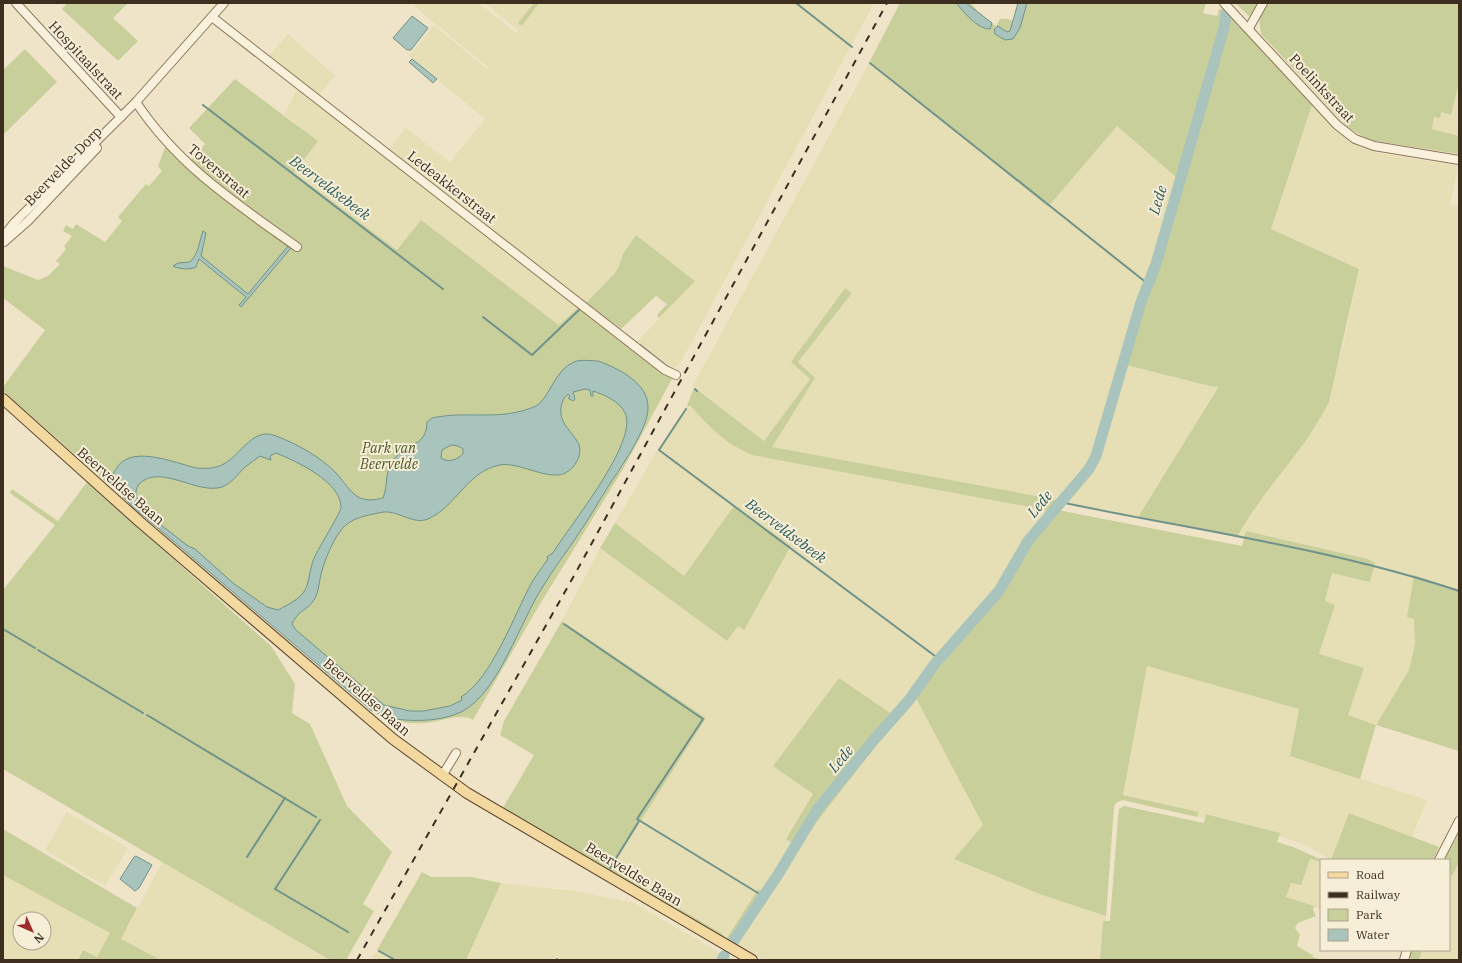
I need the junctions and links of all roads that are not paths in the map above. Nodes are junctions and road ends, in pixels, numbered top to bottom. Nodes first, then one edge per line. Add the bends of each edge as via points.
1 (16, 3) edge
2 (224, 3) edge
3 (1224, 3) edge
4 (1263, 3) edge
5 (212, 17) junction
6 (1249, 28) junction
7 (136, 102) junction
8 (121, 117) junction
9 (1459, 160) edge
10 (3, 237) edge
11 (3, 242) edge
12 (297, 248) dead end
13 (676, 375) dead end
14 (3, 399) edge
15 (456, 753) dead end
16 (442, 776) junction
17 (1459, 822) edge
18 (1440, 859) edge
19 (752, 960) edge

1 - 8 street, Hospitaalstraat
2 - 5 street, Beervelde-Dorp
3 - 6 street, Poelinkstraat
4 - 6 street
5 - 7 street, Beervelde-Dorp
5 - 13 street, Ledeakkerstraat via 665,370
6 - 9 street, Poelinkstraat via 1337,125 1355,139 1374,146
7 - 8 street, Beervelde-Dorp
7 - 11 street, Beervelde-Dorp via 113,132 28,221
7 - 12 street, Toverstraat via 186,164
8 - 10 street, Beervelde-Dorp
14 - 16 main road, Beerveldse Baan via 140,522 393,739
15 - 16 street
16 - 19 main road, Beerveldse Baan
17 - 18 street

